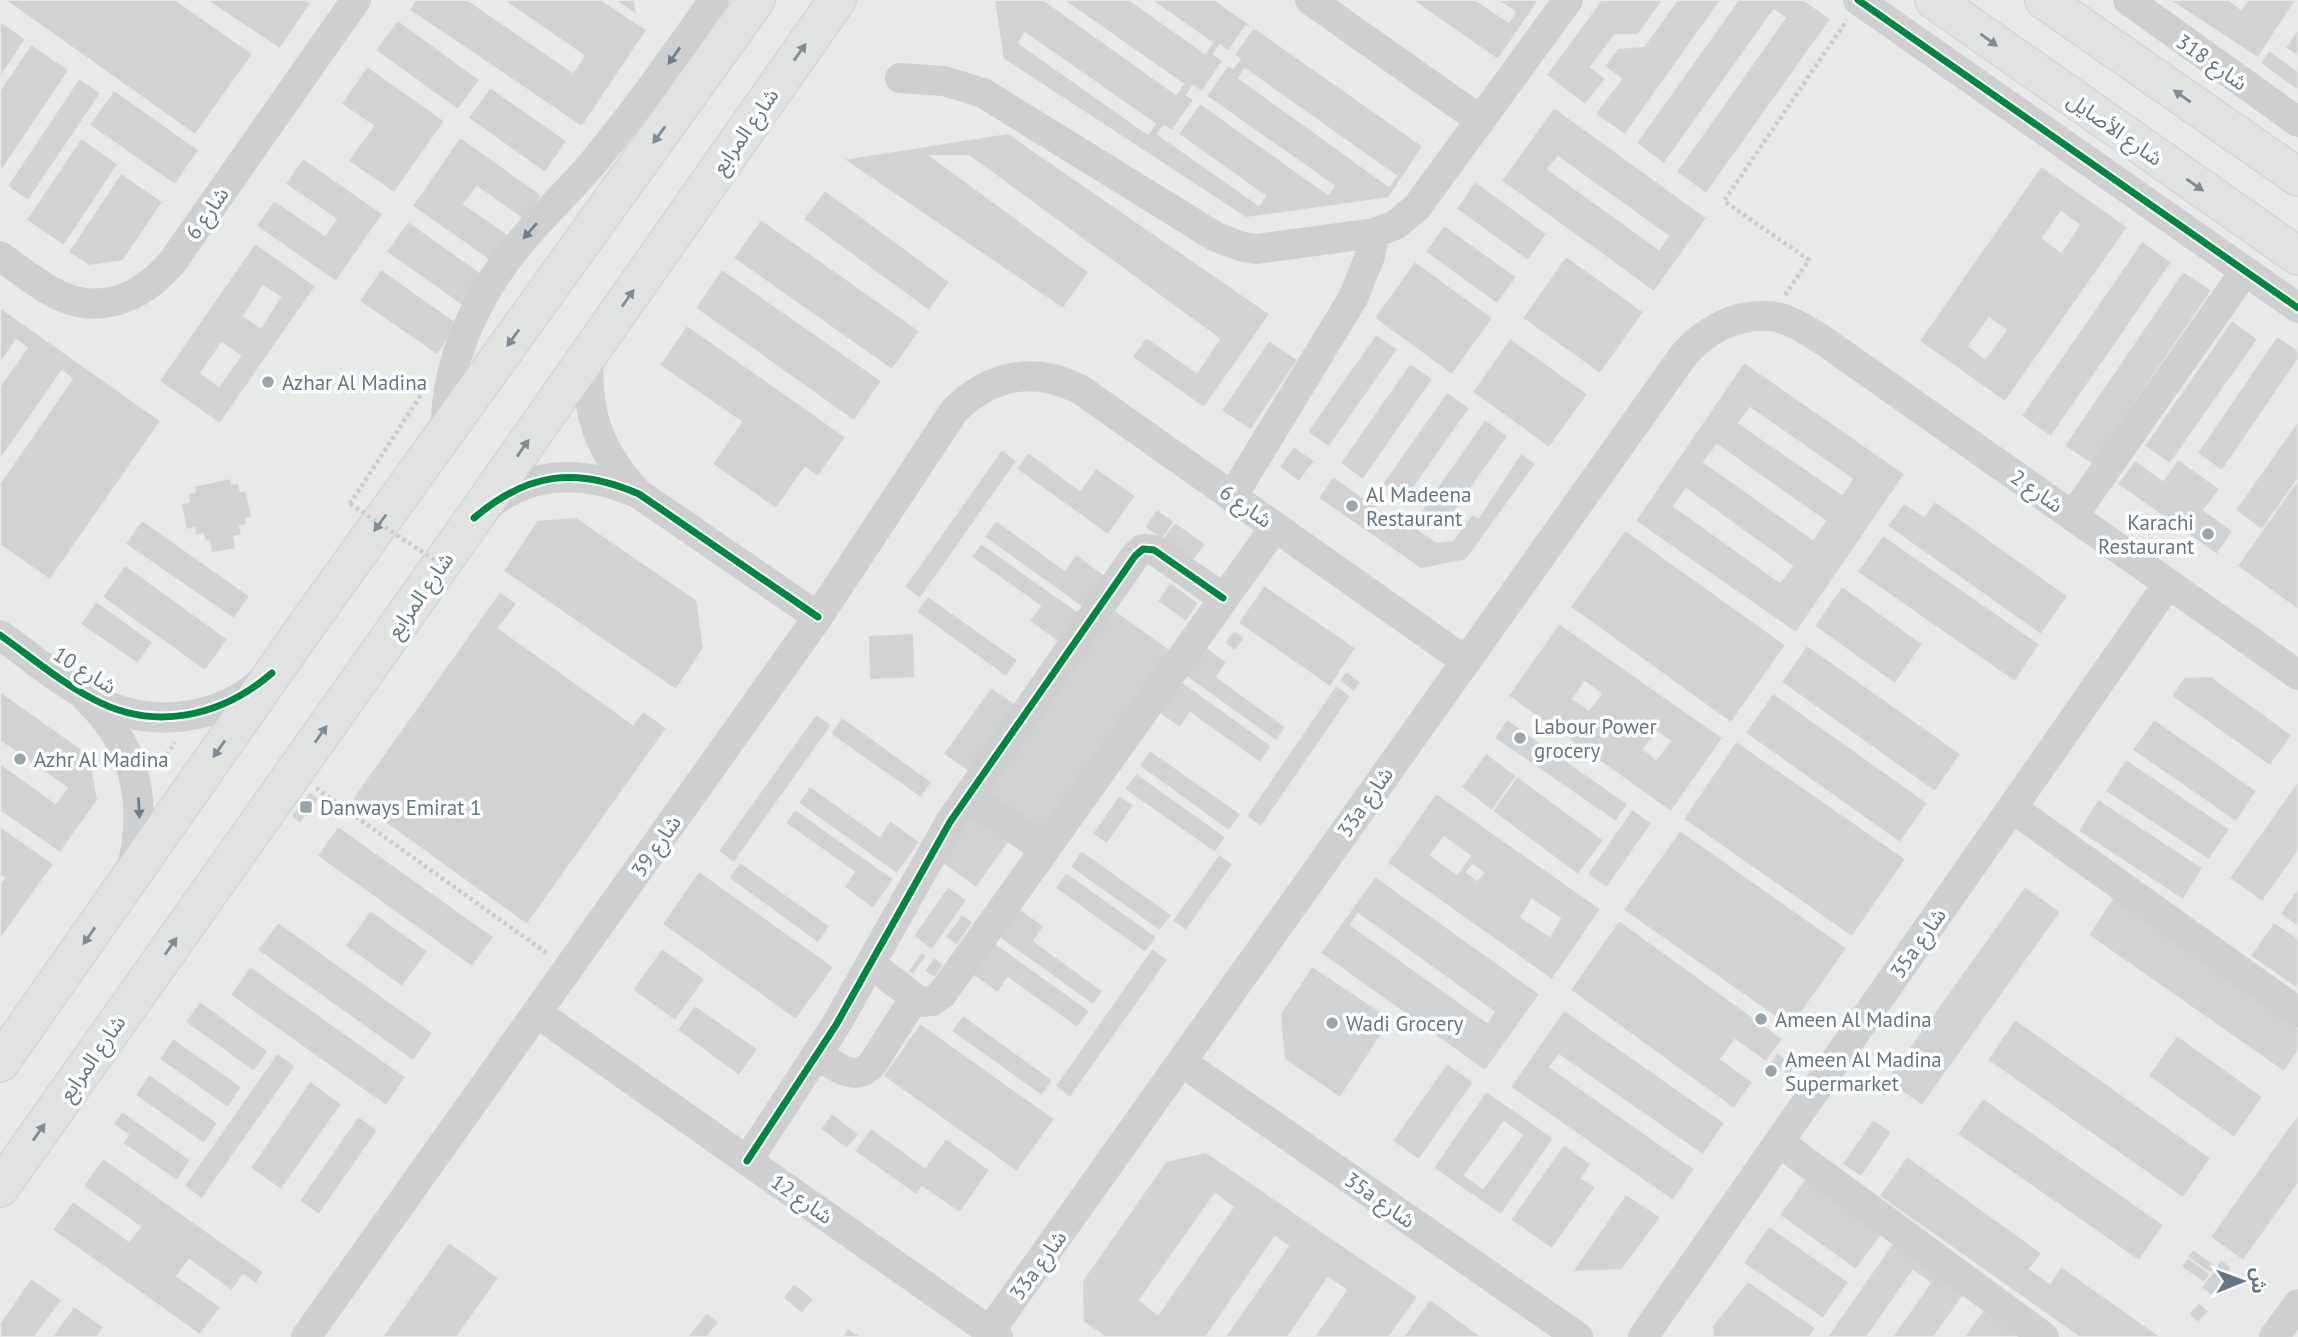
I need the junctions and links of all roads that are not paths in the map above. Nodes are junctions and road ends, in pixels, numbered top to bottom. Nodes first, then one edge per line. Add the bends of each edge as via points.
1 (356, 0) edge
2 (714, 0) edge
3 (756, 0) edge
4 (837, 0) edge
5 (1310, 0) edge
6 (1568, 0) edge
7 (1934, 0) edge
8 (2044, 0) edge
9 (2128, 0) edge
10 (1859, 1) edge
11 (900, 78) dead end
12 (1480, 120) junction
13 (2298, 122) edge
14 (2298, 177) edge
15 (1375, 233) junction
16 (0, 256) edge
17 (2298, 256) edge
18 (2245, 271) junction
19 (2298, 308) edge
20 (1771, 316) joint
21 (589, 354) junction
22 (1019, 376) joint
23 (446, 432) junction
24 (639, 494) junction
25 (1232, 497) junction
26 (2073, 516) junction
27 (474, 518) junction
28 (1275, 527) junction
29 (2168, 584) junction
30 (1223, 598) junction
31 (818, 617) junction
32 (0, 635) edge
33 (1464, 660) junction
34 (272, 673) junction
35 (2298, 674) edge
36 (74, 687) junction
37 (969, 796) junction
38 (2011, 808) junction
39 (1045, 850) junction
40 (129, 880) junction
41 (871, 964) junction
42 (914, 999) junction
43 (2298, 1012) edge
44 (537, 1013) junction
45 (817, 1054) junction
46 (0, 1063) edge
47 (1183, 1063) junction
48 (1779, 1142) junction
49 (747, 1161) junction
50 (0, 1188) edge
51 (2298, 1304) edge
52 (994, 1334) edge
53 (306, 1337) edge
54 (1578, 1337) edge
55 (1643, 1337) edge
56 (2044, 1337) edge
57 (2274, 1337) edge

1 - 16 street, شارع 6 via 173,261 145,290 107,303 68,299
2 -> 23 street via 614,137 530,230 497,275 457,355 447,392
3 -> 23 main road
21 -> 4 main road, شارع المرابع
5 - 12 street
6 - 12 street
7 -> 17 main road, شارع الأصايل
14 -> 8 main road
9 - 13 street, شارع 318
10 - 18 street
11 - 15 street via 944,81 983,93 1229,243 1272,248
12 - 15 street via 1417,207 1397,224
15 - 25 street via 1353,298
18 - 19 street
18 - 26 street
20 - 26 street, شارع 2 via 1824,341
20 - 33 street, 33a شارع via 1722,325 1694,343
21 - 24 street via 587,380 596,430 621,475
27 -> 21 main road, شارع المرابع
22 - 25 street, شارع 6 via 1051,378 1081,390
22 - 31 street, شارع 39 via 990,384 954,411
23 -> 34 main road
24 - 27 street via 588,477 561,477 514,489
24 - 31 street
25 - 28 street, شارع 6
26 - 29 street, شارع 2
50 -> 27 main road, شارع المرابع
28 - 30 street
28 - 33 street, شارع 6
29 - 35 street, شارع 2
29 - 38 street, 35a شارع
30 - 37 street via 1154,550 1139,552
30 - 39 street
31 - 44 street, شارع 39
32 - 36 street, شارع 10
33 - 47 street, 33a شارع
34 - 36 street, شارع 10 via 226,704 176,717 130,713
34 -> 40 main road
36 -> 40 street, شارع 10 via 119,739 137,782 140,826
37 - 39 street
37 - 41 street via 933,850
38 - 43 street
38 - 48 street, 35a شارع
39 - 42 street via 942,994 926,1003
40 -> 46 main road
41 - 42 street
41 - 45 street
42 - 45 street via 865,1070 846,1072
44 - 49 street, شارع 12
44 - 53 street, شارع 39
45 - 49 street
47 - 52 street, 33a شارع
47 - 54 street, 35a شارع
48 - 55 street, 35a شارع
48 - 56 street
49 - 52 street, شارع 12
51 - 57 street

